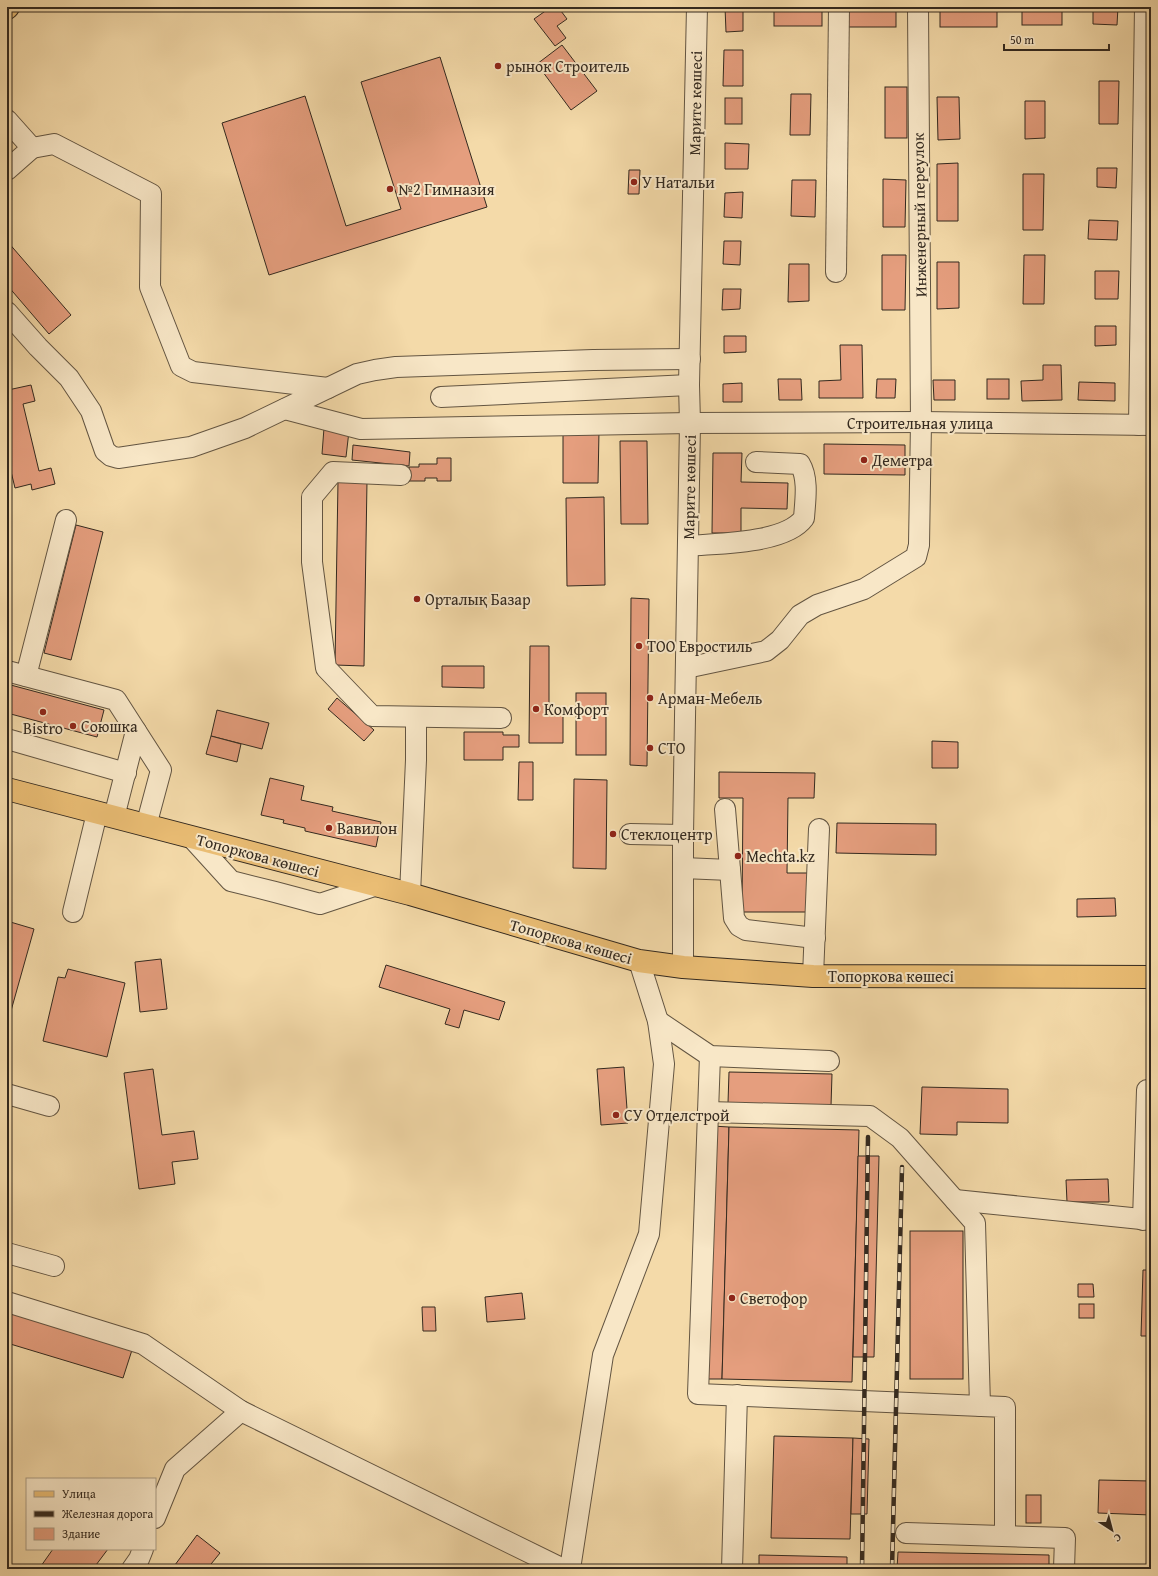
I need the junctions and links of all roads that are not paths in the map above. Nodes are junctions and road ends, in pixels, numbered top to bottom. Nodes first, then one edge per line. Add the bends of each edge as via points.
1 (697, 7) edge
2 (839, 7) edge
3 (918, 7) edge
4 (1147, 15) edge
5 (1148, 86) edge
6 (7, 120) edge
7 (1147, 145) edge
8 (32, 148) junction
9 (7, 170) edge
10 (1147, 223) edge
11 (836, 272) dead end
12 (1146, 287) edge
13 (7, 312) edge
14 (690, 359) junction
15 (1146, 359) edge
16 (689, 385) junction
17 (328, 388) junction
18 (441, 397) dead end
19 (285, 409) junction
20 (921, 422) junction
21 (690, 423) junction
22 (1145, 425) edge
23 (756, 462) dead end
24 (401, 475) dead end
25 (66, 520) dead end
26 (688, 546) junction
27 (686, 668) junction
28 (16, 674) edge
29 (416, 718) junction
30 (501, 718) dead end
31 (136, 731) junction
32 (7, 739) edge
33 (126, 773) junction
34 (7, 789) edge
35 (725, 809) dead end
36 (106, 815) junction
37 (146, 826) junction
38 (819, 829) dead end
39 (630, 834) dead end
40 (683, 835) junction
41 (191, 837) junction
42 (683, 868) junction
43 (730, 870) junction
44 (377, 885) junction
45 (410, 894) junction
46 (73, 912) dead end
47 (815, 938) junction
48 (639, 961) junction
49 (682, 967) junction
50 (814, 976) junction
51 (1151, 977) edge
52 (658, 1021) junction
53 (710, 1056) junction
54 (829, 1061) dead end
55 (1146, 1090) dead end
56 (7, 1094) edge
57 (49, 1106) dead end
58 (708, 1112) junction
59 (955, 1200) junction
60 (1147, 1220) edge
61 (7, 1253) edge
62 (54, 1266) dead end
63 (7, 1302) edge
64 (737, 1395) junction
65 (980, 1406) junction
66 (241, 1411) junction
67 (156, 1516) edge
68 (906, 1533) dead end
69 (1005, 1536) junction
70 (143, 1550) edge
71 (571, 1566) edge
72 (132, 1569) edge
73 (732, 1569) edge
74 (1064, 1569) edge

1 - 14 street, Марите көшесі
2 - 11 street
3 - 20 street, Инженерный переулок
4 - 5 street
5 - 7 street
6 - 8 street
7 - 10 street
8 - 9 street
8 - 17 street via 54,144 151,194 150,287 182,366 193,372
10 - 12 street
12 - 15 street
13 - 19 street via 38,348 69,378 91,411 105,451 110,456 118,458 191,447 245,428
14 - 16 street, Марите көшесі
14 - 17 street via 396,367 357,374
15 - 22 street
16 - 18 street
16 - 21 street, Марите көшесі
17 - 19 street
19 - 21 street, Строительная улица via 362,429
20 - 21 street, Строительная улица
20 - 22 street, Строительная улица
20 - 27 street, Инженерный переулок via 919,545 916,556 864,589 817,605 800,615 780,640 766,651
21 - 26 street, Марите көшесі
23 - 26 street via 800,464 805,482 804,518 801,523 787,532 773,536
24 - 29 street via 333,472 312,497 312,562 326,668 372,716
25 - 28 street
26 - 27 street, Марите көшесі
27 - 40 street, Марите көшесі
28 - 31 street via 116,700
29 - 30 street
29 - 45 street
31 - 33 street
31 - 37 street via 161,770
32 - 33 street
33 - 36 street
34 - 36 highway, Топоркова көшесі
35 - 43 street
36 - 37 highway, Топоркова көшесі
36 - 46 street
37 - 41 highway, Топоркова көшесі
38 - 47 street
39 - 40 street
40 - 42 street, Марите көшесі
41 - 44 highway, Топоркова көшесі
41 - 44 street via 231,881 320,904
42 - 43 street
42 - 49 street, Марите көшесі
43 - 47 street via 734,918 739,926 746,930
44 - 45 highway, Топоркова көшесі
45 - 48 highway, Топоркова көшесі
47 - 50 street
48 - 49 highway, Топоркова көшесі
48 - 52 street
49 - 50 highway, Топоркова көшесі
50 - 51 highway, Топоркова көшесі
52 - 53 street
52 - 71 street via 664,1064 649,1234 603,1355
53 - 54 street
53 - 58 street
55 - 60 street
56 - 57 street
58 - 59 street via 870,1116 900,1138
58 - 64 street via 698,1394
59 - 60 street
59 - 65 street via 975,1223
61 - 62 street
63 - 66 street via 143,1344
64 - 65 street
64 - 73 street
65 - 69 street via 1005,1407
66 - 67 street via 175,1468
66 - 71 street
68 - 69 street
69 - 74 street via 1065,1538
70 - 72 street

